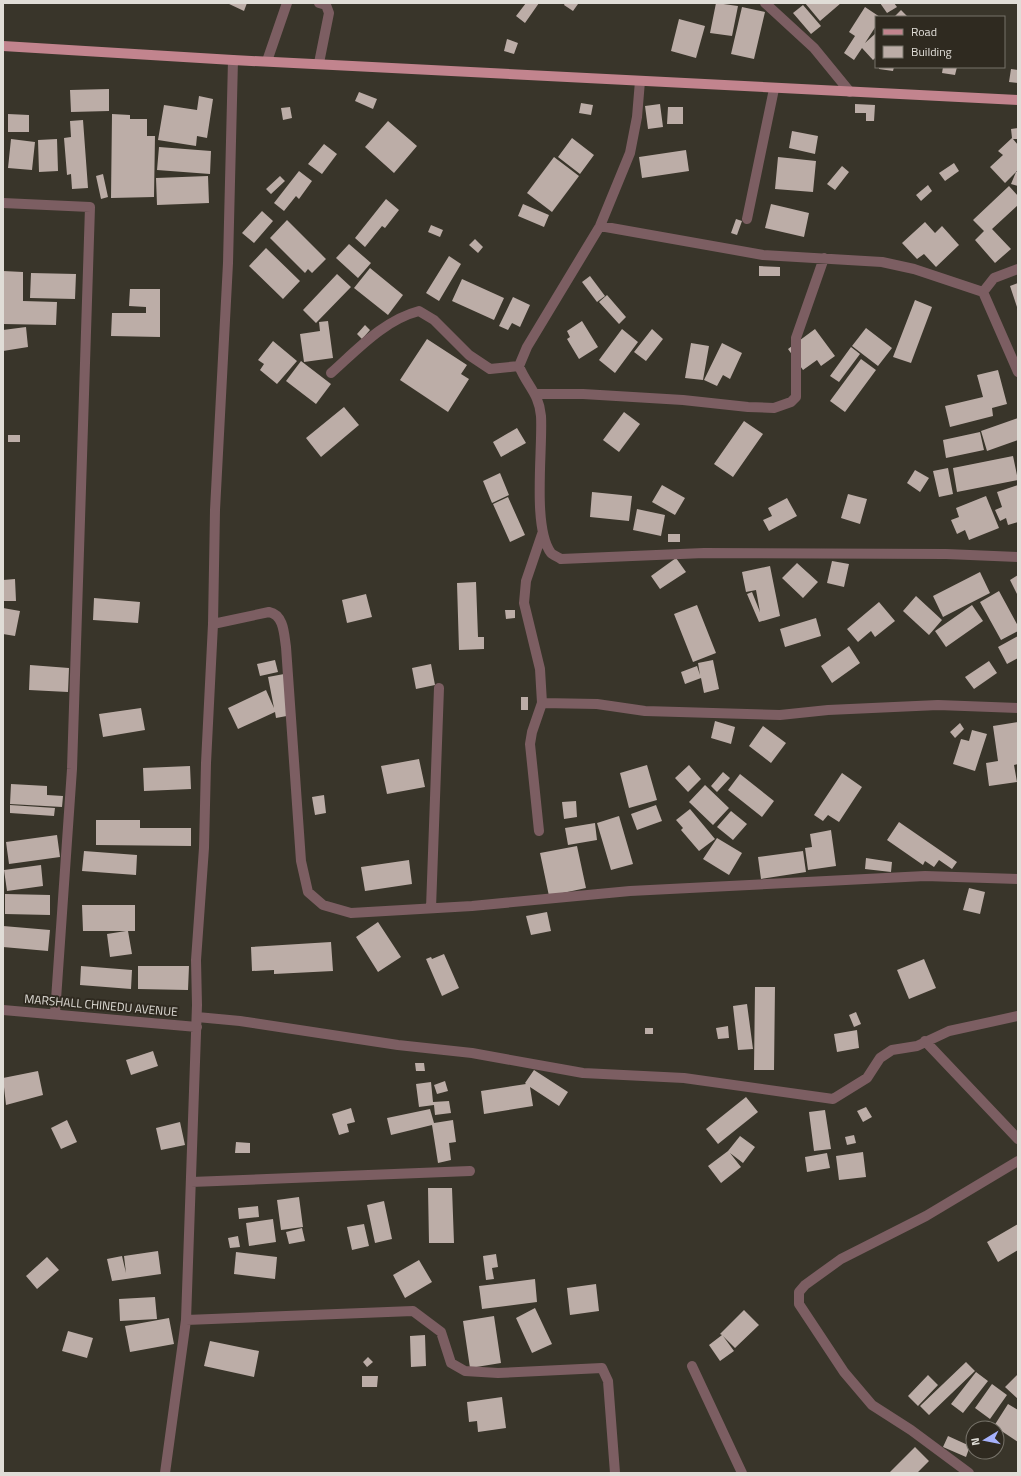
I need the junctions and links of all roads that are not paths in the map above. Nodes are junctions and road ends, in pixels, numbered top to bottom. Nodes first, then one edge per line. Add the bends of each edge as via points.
1 (287, 3) edge
2 (319, 3) edge
3 (764, 3) edge
4 (3, 46) edge
5 (233, 60) junction
6 (267, 61) junction
7 (319, 63) junction
8 (640, 81) junction
9 (774, 89) junction
10 (850, 92) junction
11 (1018, 100) edge
12 (3, 203) edge
13 (747, 219) dead end
14 (600, 226) junction
15 (824, 258) junction
16 (1018, 269) edge
17 (983, 292) junction
18 (519, 366) junction
19 (1018, 372) edge
20 (330, 373) dead end
21 (536, 394) junction
22 (542, 534) junction
23 (1018, 557) edge
24 (213, 624) junction
25 (439, 688) dead end
26 (542, 703) junction
27 (1018, 708) edge
28 (539, 831) dead end
29 (1018, 879) edge
30 (431, 908) junction
31 (3, 1010) edge
32 (55, 1014) junction
33 (1018, 1016) edge
34 (197, 1022) junction
35 (925, 1041) junction
36 (1018, 1139) edge
37 (1018, 1161) edge
38 (470, 1171) dead end
39 (191, 1182) junction
40 (186, 1320) junction
41 (692, 1366) dead end
42 (165, 1473) edge
43 (615, 1473) edge
44 (742, 1473) edge
45 (969, 1473) edge

1 - 6 street
2 - 7 street via 326,5 329,13
3 - 10 street via 814,48
4 - 5 main road
5 - 6 main road
5 - 24 street via 228,263 215,510
6 - 7 main road
7 - 8 main road
8 - 9 main road
8 - 14 street via 630,153
9 - 10 main road
9 - 13 street
10 - 11 main road
12 - 32 street via 90,207 72,769
14 - 15 street via 763,255
14 - 18 street via 527,347
15 - 17 street via 882,262 914,269
15 - 21 street via 796,338 796,397 791,402 768,408 683,400
16 - 17 street via 994,278
17 - 19 street
18 - 20 street via 490,369 469,355 434,320 419,311 407,314 376,333
18 - 21 street via 524,379
21 - 22 street via 541,416 539,462
22 - 23 street via 551,553 561,559 704,553 946,554
22 - 26 street via 526,581 524,603 540,669
24 - 30 street via 269,612 280,617 286,647 301,861 308,892 323,905 351,912
24 - 34 street via 204,848 196,960
25 - 30 street
26 - 27 street via 597,704 645,711 780,715 828,710 938,706
26 - 28 street via 530,744
29 - 30 street via 924,876 630,891
31 - 32 street, MARSHALL CHINEDU AVENUE
32 - 34 street, MARSHALL CHINEDU AVENUE
33 - 35 street, MARSHALL CHINEDU AVENUE via 949,1031
34 - 35 street, MARSHALL CHINEDU AVENUE via 240,1021 398,1045 472,1053 583,1073 684,1078 833,1099 867,1078 880,1058 892,1050 917,1046
34 - 39 street
35 - 36 street
37 - 45 street via 926,1216 841,1259 799,1292 799,1304 844,1372 872,1405
38 - 39 street
39 - 40 street
40 - 42 street
40 - 43 street via 413,1311 441,1332 451,1364 465,1371 498,1373 602,1368 608,1381
41 - 44 street

